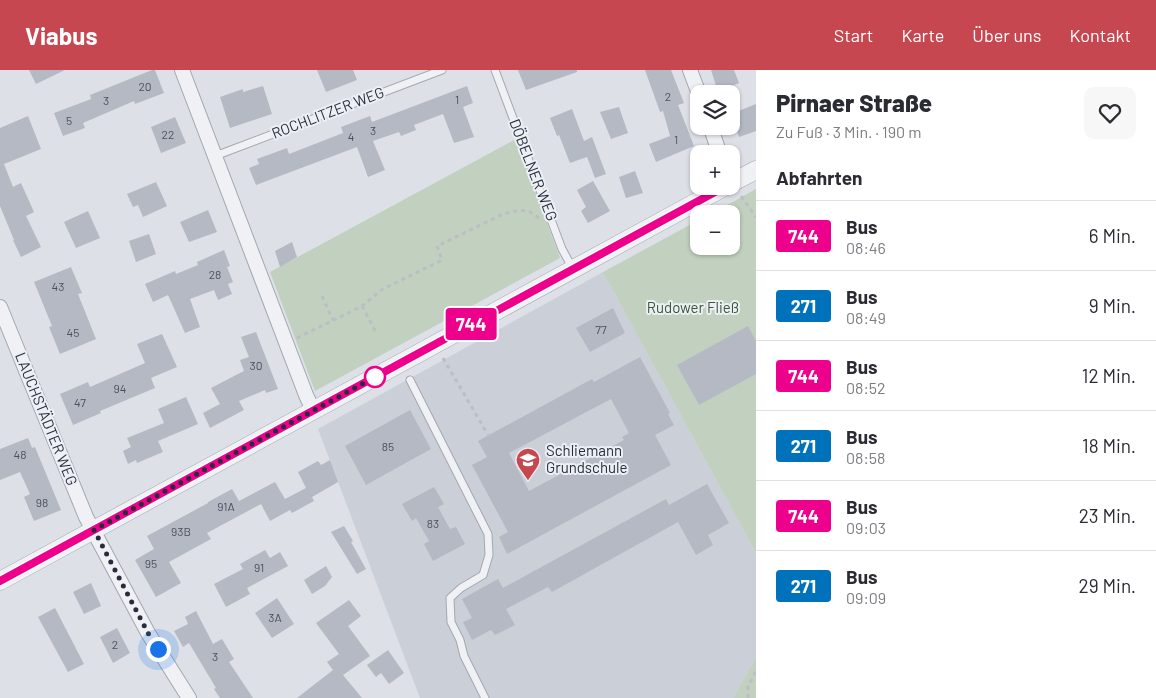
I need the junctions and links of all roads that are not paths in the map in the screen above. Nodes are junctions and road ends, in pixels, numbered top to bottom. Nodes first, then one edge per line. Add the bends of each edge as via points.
1 (182, 70) edge
2 (442, 70) edge
3 (495, 70) edge
4 (690, 70) edge
5 (696, 85) edge
6 (215, 156) junction
7 (756, 170) edge
8 (740, 178) edge
9 (708, 195) edge
10 (573, 269) junction
11 (0, 307) edge
12 (410, 380) dead end
13 (313, 410) junction
14 (94, 530) junction
15 (0, 581) edge
16 (189, 698) edge
17 (485, 698) edge

1 - 6 street
2 - 6 lane, ROCHLITZER WEG
3 - 10 lane, DÖBELNER WEG via 562,249
4 - 5 street
6 - 13 street
7 - 8 street
9 - 10 street
10 - 13 street
11 - 14 street, LAUCHSTÄDTER WEG
12 - 17 lane via 488,534 489,555 483,575 450,598 451,622
13 - 14 street
14 - 15 street
14 - 16 street, LAUCHSTÄDTER WEG via 148,633

